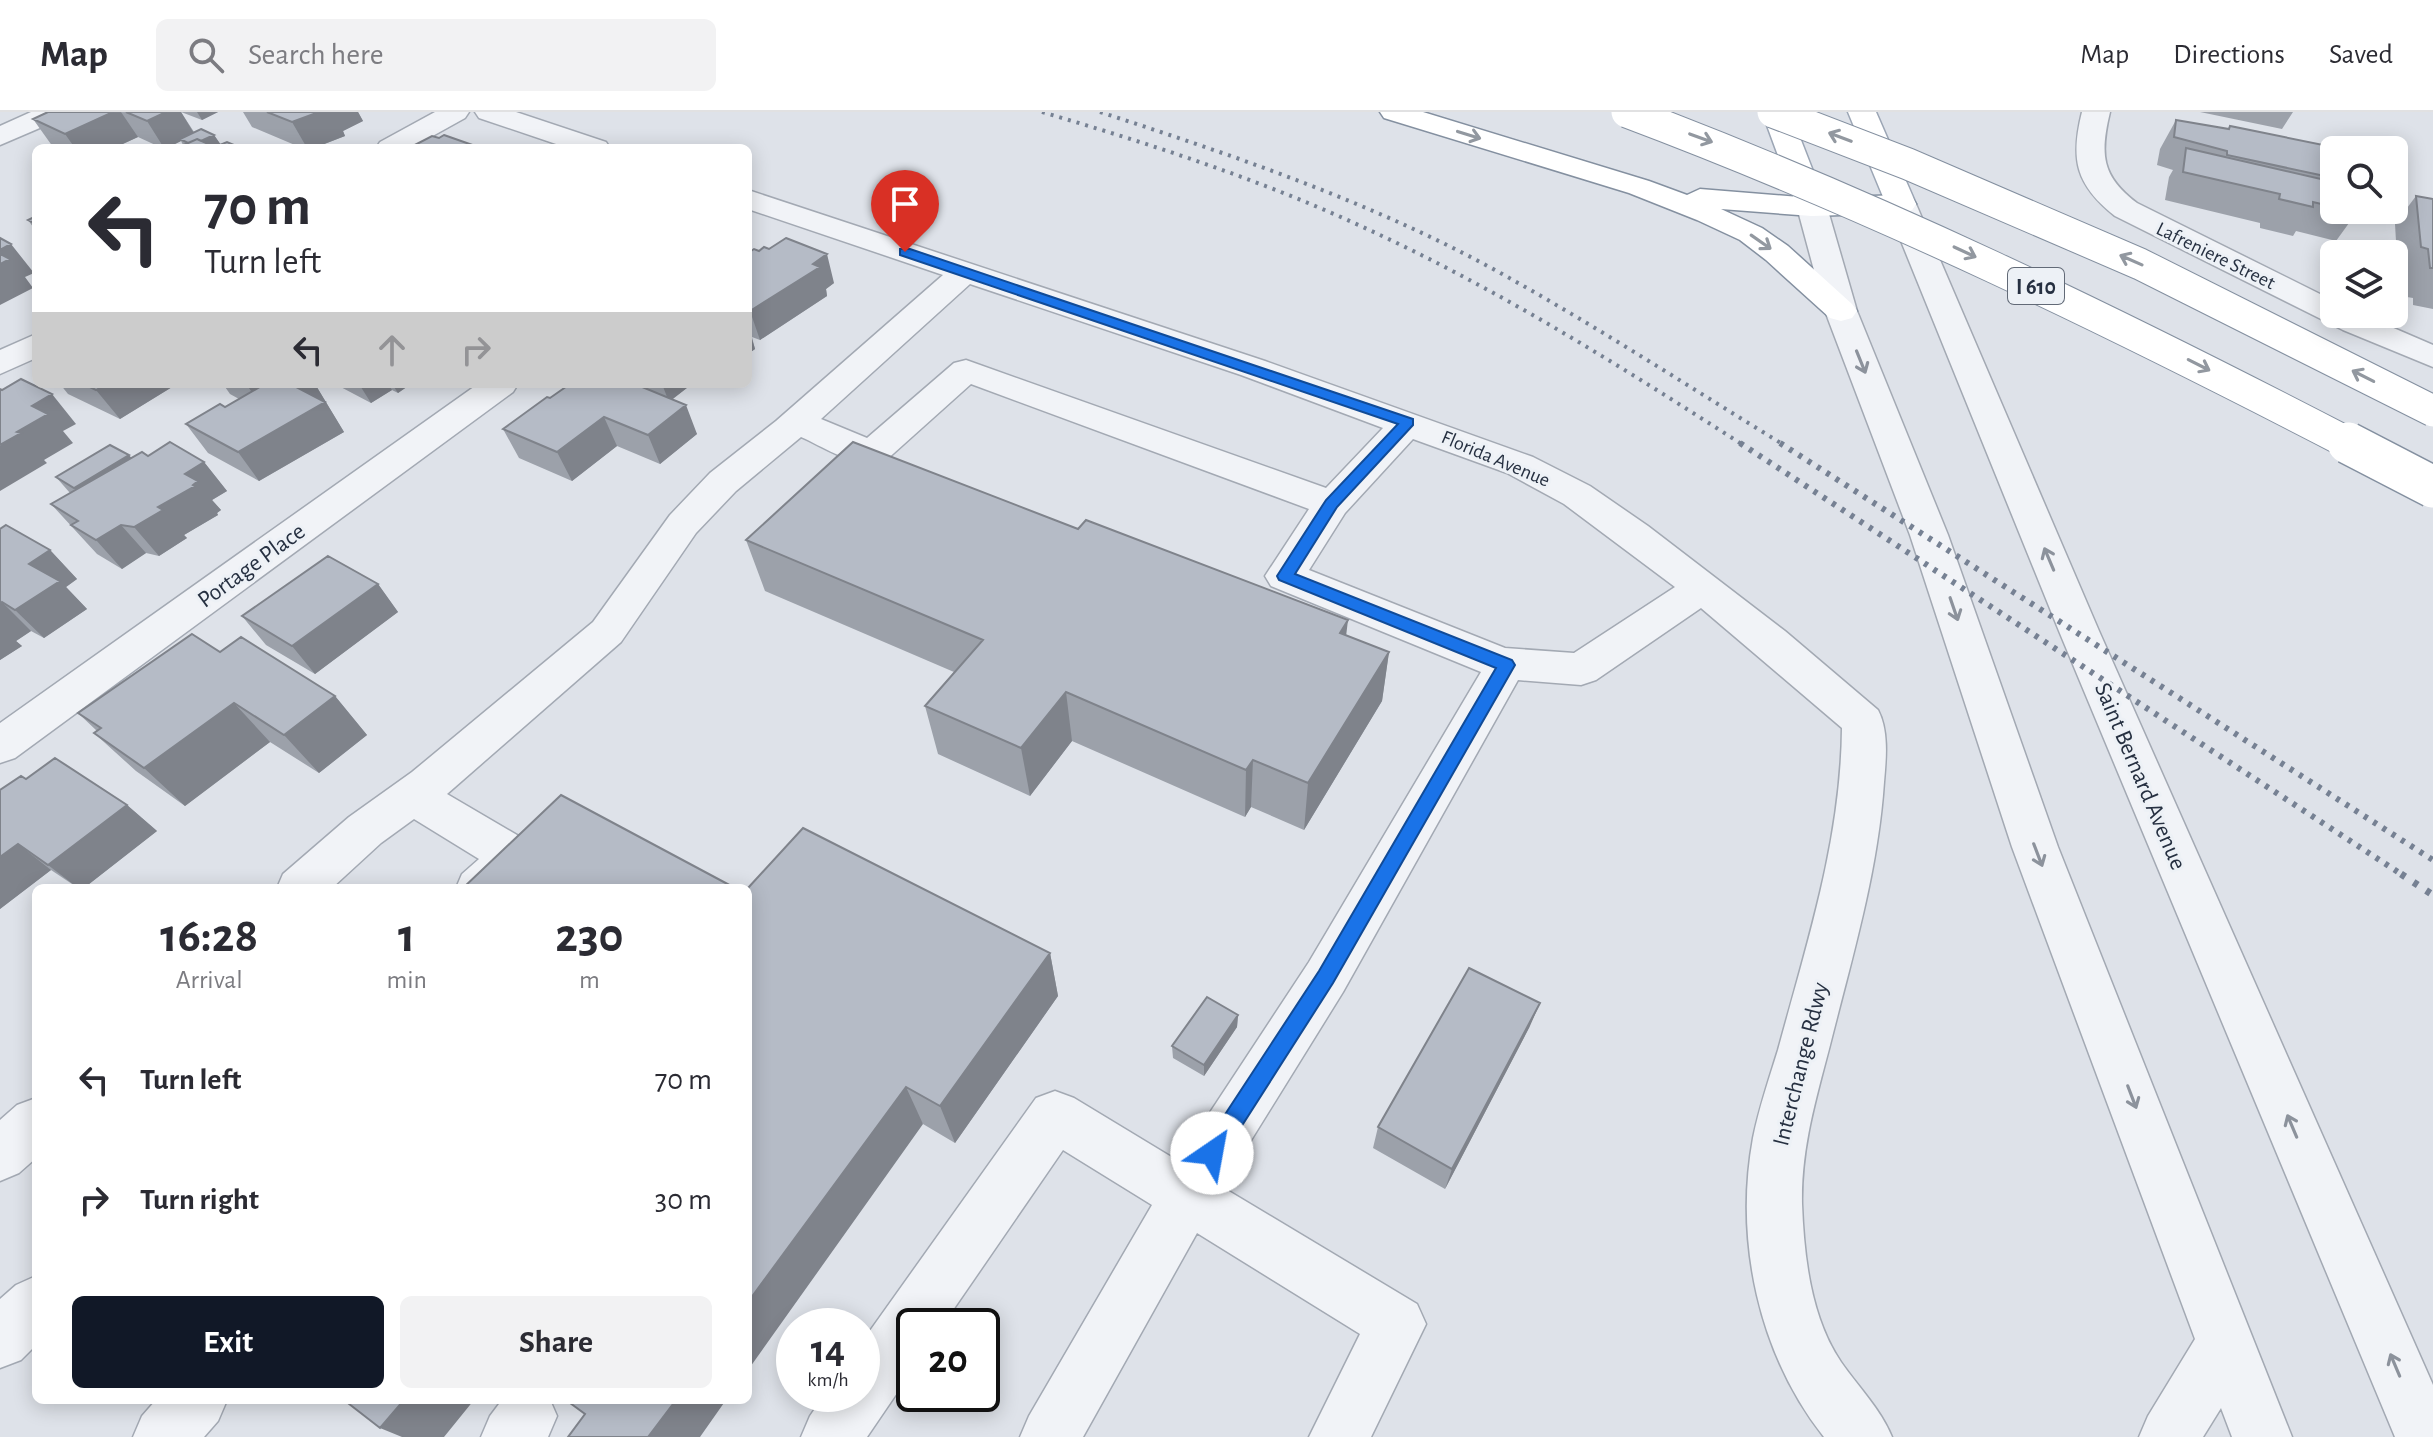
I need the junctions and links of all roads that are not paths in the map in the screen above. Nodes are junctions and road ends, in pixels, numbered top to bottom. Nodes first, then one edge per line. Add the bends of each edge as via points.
1 (53, 112) edge
2 (455, 112) edge
3 (489, 112) edge
4 (1394, 112) edge
5 (1627, 112) edge
6 (1774, 112) edge
7 (1862, 112) edge
8 (2096, 112) edge
9 (0, 137) edge
10 (397, 144) edge
11 (584, 144) edge
12 (1639, 187) junction
13 (752, 203) edge
14 (1901, 204) junction
15 (1812, 207) junction
16 (965, 272) junction
17 (1841, 311) junction
18 (32, 346) edge
19 (2433, 357) edge
20 (0, 364) edge
21 (495, 388) edge
22 (2433, 411) edge
23 (797, 422) junction
24 (1408, 422) junction
25 (2433, 487) edge
26 (1332, 504) junction
27 (1702, 588) junction
28 (1501, 663) junction
29 (1863, 722) joint
30 (0, 746) edge
31 (413, 796) junction
32 (304, 884) edge
33 (483, 884) edge
34 (32, 1127) edge
35 (0, 1155) edge
36 (1187, 1199) junction
37 (32, 1309) edge
38 (0, 1339) edge
39 (2226, 1344) junction
40 (880, 1366) edge
41 (193, 1404) edge
42 (848, 1412) edge
43 (163, 1437) edge
44 (831, 1437) edge
45 (1050, 1437) edge
46 (1339, 1437) edge
47 (1862, 1437) edge
48 (2169, 1437) edge
49 (2262, 1437) edge
50 (2425, 1437) edge

1 - 9 street
2 - 10 street
3 - 11 street
4 -> 12 main road
5 -> 25 main road, I 610, bridge via 1730,148 1941,240 2159,344
6 - 15 main road
22 -> 6 main road, I 610, bridge via 2140,264
7 - 14 main road, Saint Bernard Avenue
8 - 19 street, Lafreniere Street via 2089,138 2090,167 2103,190 2138,217 2375,334
12 - 15 main road via 1696,198
12 -> 17 main road via 1751,234
13 - 16 street, Florida Avenue
14 - 15 main road
50 -> 14 street, Saint Bernard Avenue
15 - 17 street
16 - 23 street
16 - 24 street, Florida Avenue
17 -> 39 street via 1929,535 2035,847
18 - 20 street
21 - 30 street, Portage Place
23 - 26 street via 871,454 966,370
23 - 31 street via 723,482 683,524 607,632
24 - 26 street
24 - 27 street, Florida Avenue via 1520,465 1577,495
26 - 28 street via 1285,576
27 - 28 street via 1581,669
27 - 29 street, Florida Avenue
28 - 36 street via 1506,665 1326,977
29 - 47 street, Interchange Rdwy via 1866,764 1849,870 1778,1147 1776,1229 1785,1303 1810,1366
31 - 32 street
31 - 33 street via 513,856
34 - 35 street
36 - 40 street via 1055,1116
36 - 45 street
36 - 46 street via 1397,1324
37 - 38 street
39 - 48 street
39 - 49 street
41 - 43 street
42 - 44 street

